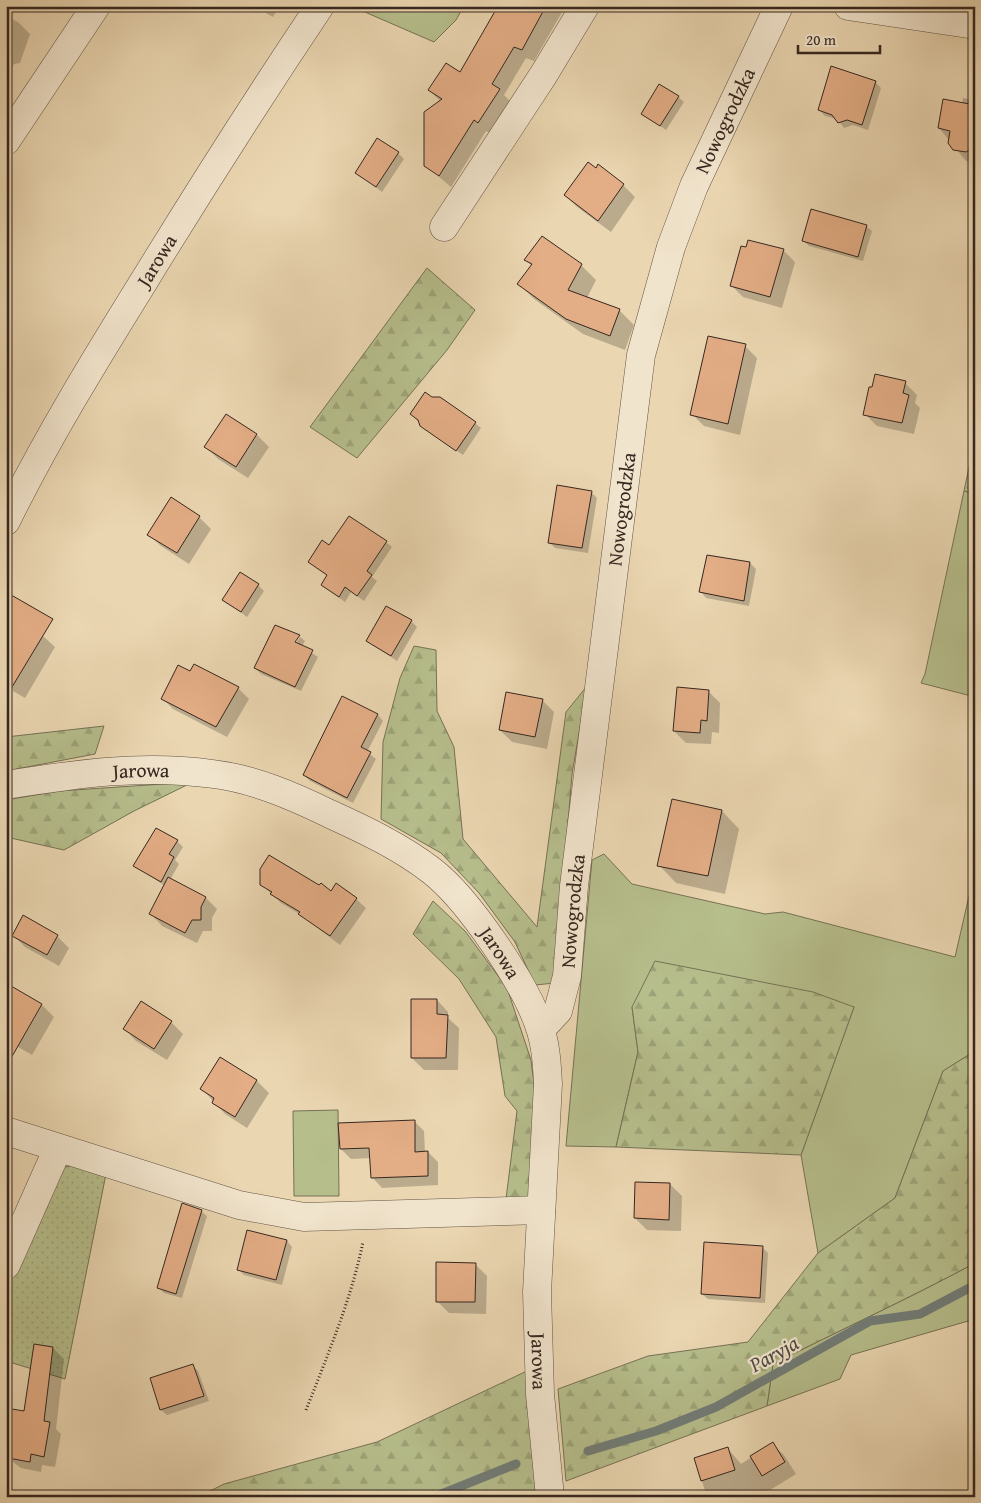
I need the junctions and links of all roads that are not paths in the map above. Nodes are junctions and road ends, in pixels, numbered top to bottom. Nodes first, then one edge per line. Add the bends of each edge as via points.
1 (96, 6) edge
2 (320, 6) edge
3 (584, 6) edge
4 (779, 6) edge
5 (848, 6) edge
6 (975, 25) edge
7 (6, 141) edge
8 (444, 227) dead end
9 (6, 521) edge
10 (6, 785) edge
11 (541, 1029) junction
12 (6, 1131) edge
13 (58, 1148) junction
14 (540, 1210) junction
15 (6, 1265) edge
16 (550, 1497) edge

1 - 7 street
2 - 9 street, Jarowa via 205,182 85,376 32,468
3 - 8 street via 544,74
4 - 11 street, Nowogrodzka via 694,186 670,246 641,355 574,886 567,976 558,1012
5 - 6 street
10 - 11 street, Jarowa via 121,769 160,770 213,774 253,782 310,804 416,859 451,888 474,914 509,968 531,1004
11 - 14 street, Jarowa via 548,1084
12 - 13 street
13 - 14 street via 239,1206 304,1217
13 - 15 street
14 - 16 street, Jarowa via 538,1350

